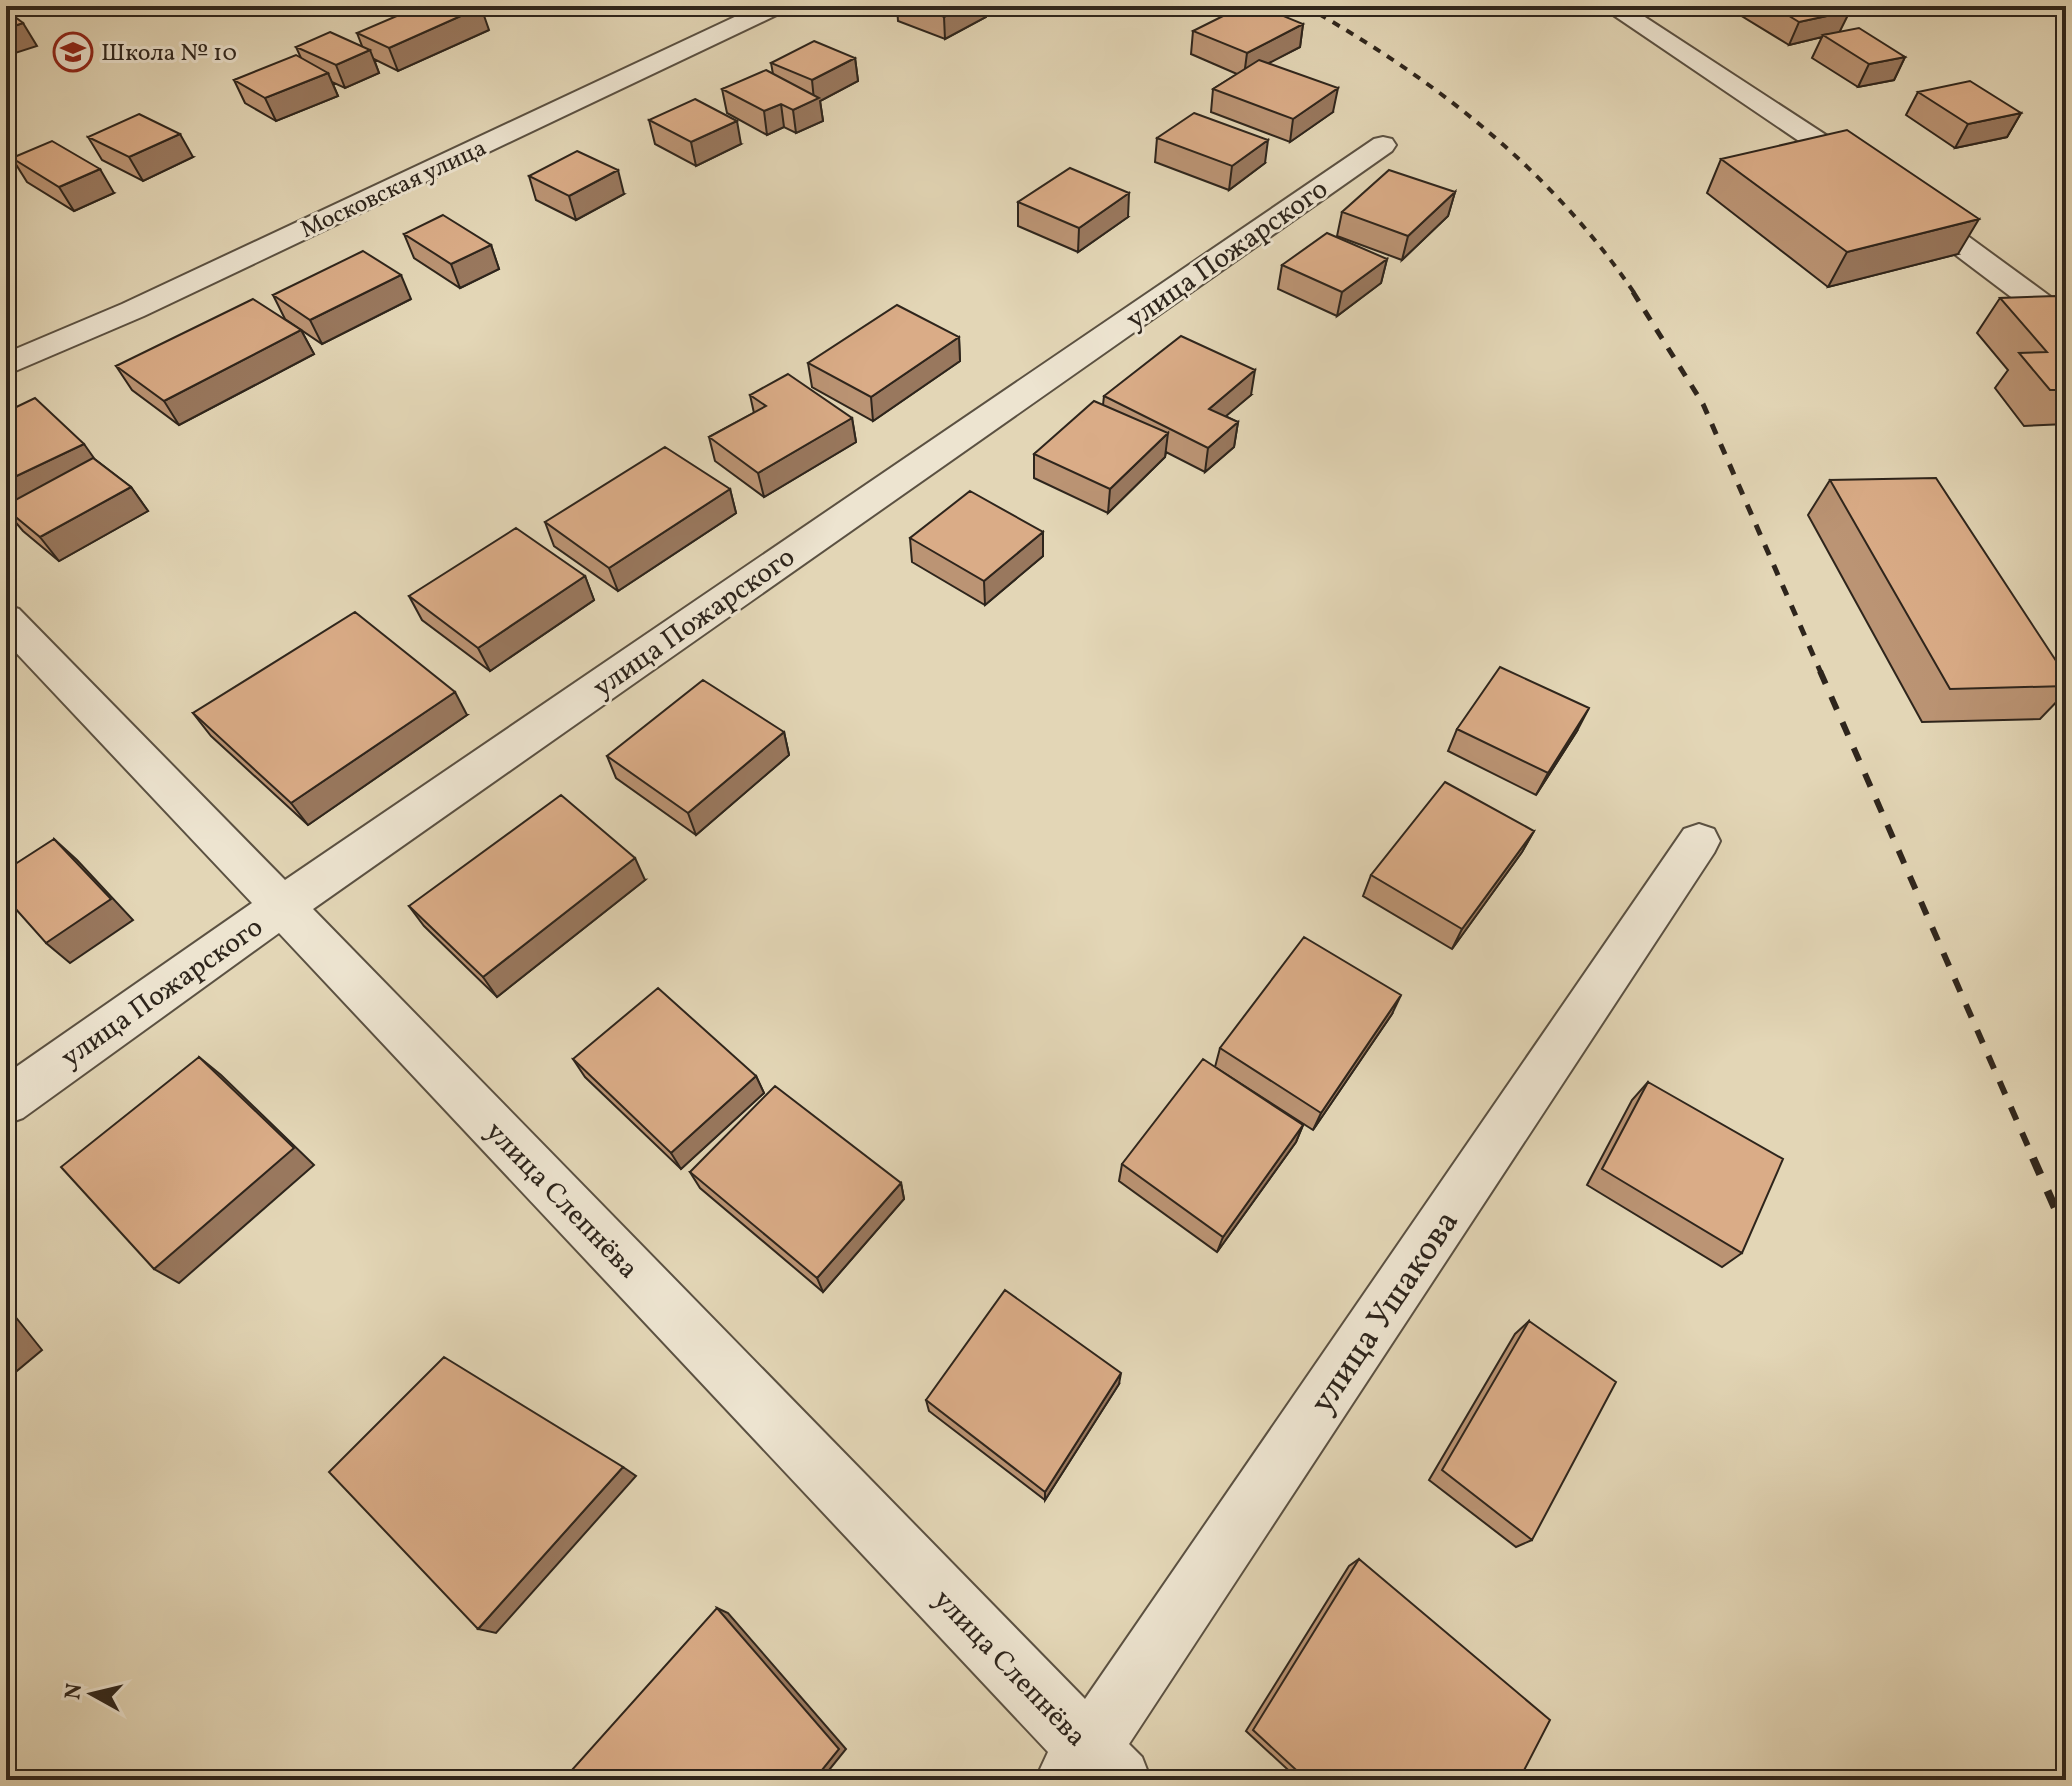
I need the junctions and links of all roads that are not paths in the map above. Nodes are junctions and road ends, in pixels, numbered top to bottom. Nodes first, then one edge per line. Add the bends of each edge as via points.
1 (777, 6) edge
2 (1612, 6) edge
3 (1383, 145) dead end
4 (2066, 323) edge
5 (6, 365) edge
6 (6, 618) edge
7 (1699, 841) dead end
8 (282, 906) junction
9 (6, 1102) edge
10 (1091, 1769) edge

1 - 5 street, Московская улица
2 - 4 street via 1887,190
3 - 8 street, улица Пожарского
6 - 8 street, улица Слепнёва
7 - 10 street, улица Ушакова
8 - 9 street, улица Пожарского
8 - 10 street, улица Слепнёва

